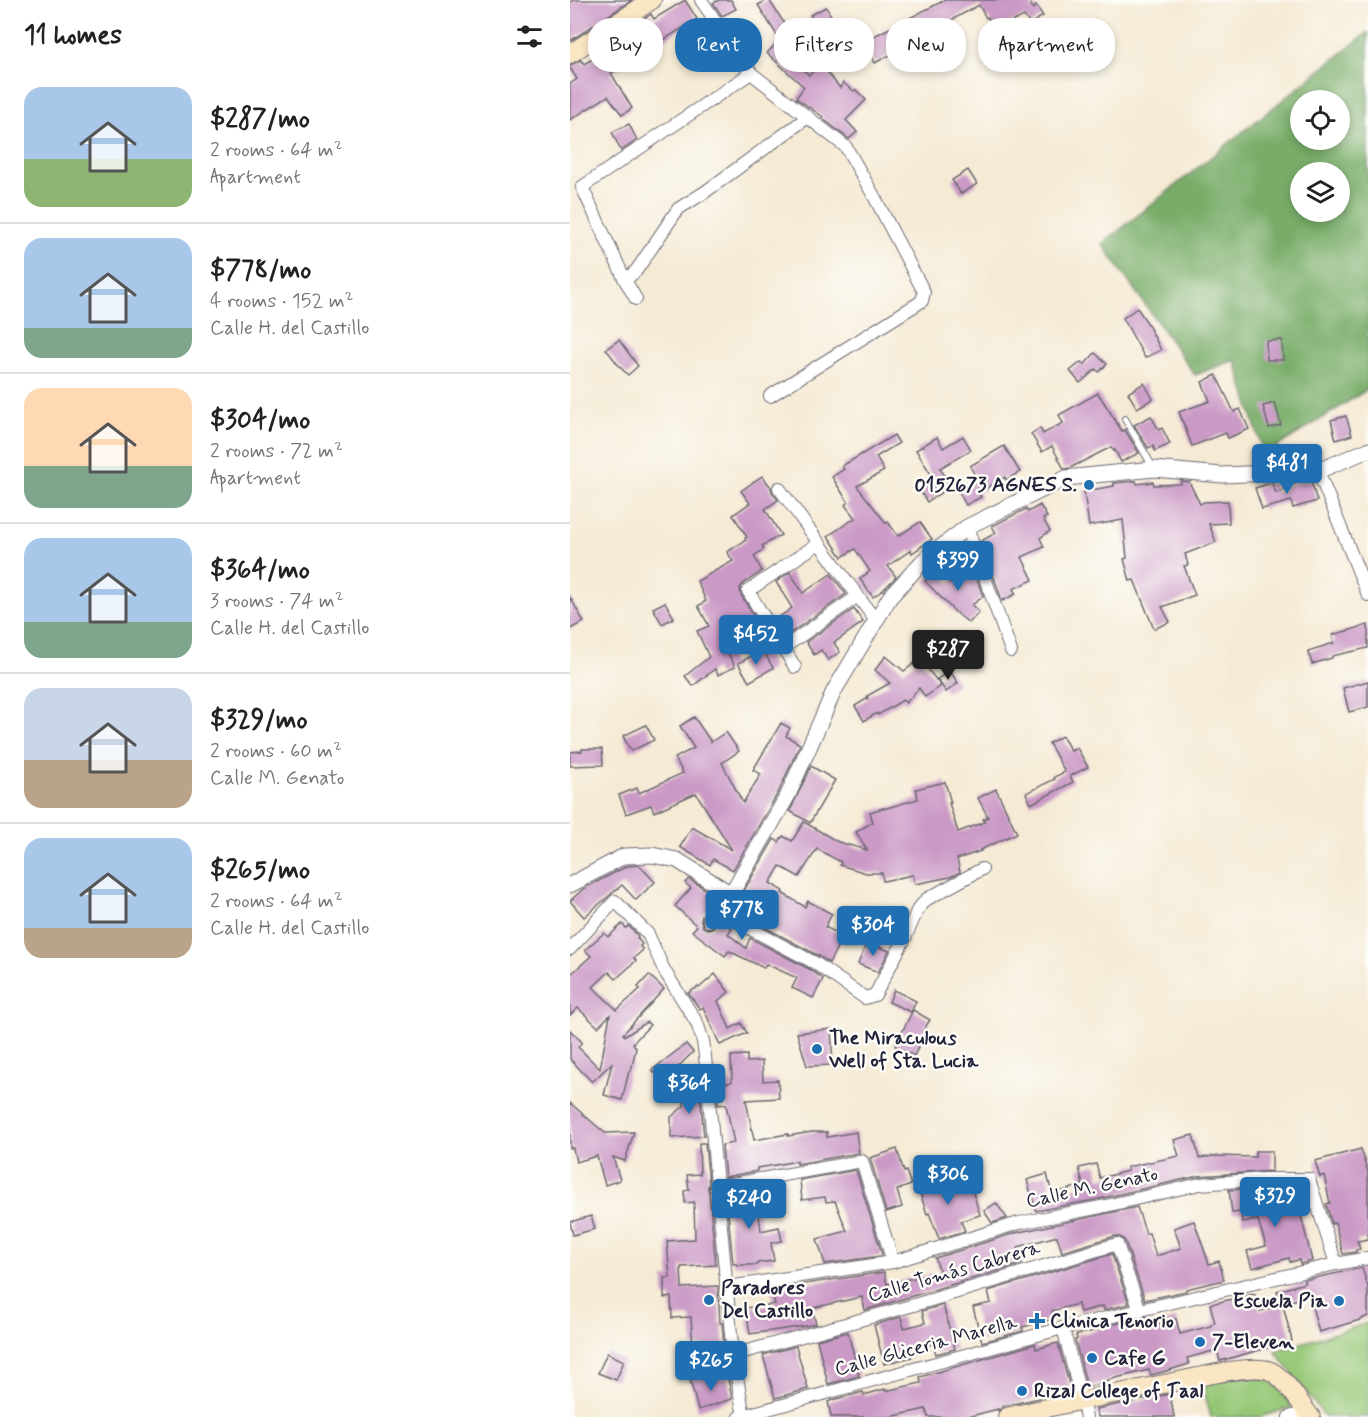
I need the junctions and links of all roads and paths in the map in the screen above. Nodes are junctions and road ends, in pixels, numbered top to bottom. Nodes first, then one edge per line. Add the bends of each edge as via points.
1 (652, 0) edge
2 (701, 0) edge
3 (570, 54) edge
4 (751, 73) junction
5 (808, 117) junction
6 (625, 280) junction
7 (636, 299) dead end
8 (770, 396) dead end
9 (1125, 420) dead end
10 (1368, 450) edge
11 (1154, 470) junction
12 (1318, 471) junction
13 (779, 488) dead end
14 (967, 527) junction
15 (819, 543) junction
16 (1368, 595) edge
17 (858, 596) junction
18 (876, 621) junction
19 (783, 648) junction
20 (1011, 651) dead end
21 (795, 667) dead end
22 (982, 869) dead end
23 (570, 885) edge
24 (730, 894) junction
25 (720, 910) junction
26 (709, 921) dead end
27 (570, 949) edge
28 (716, 1187) junction
29 (1368, 1258) edge
30 (893, 1262) junction
31 (1336, 1264) junction
32 (728, 1287) junction
33 (1140, 1311) junction
34 (1063, 1328) junction
35 (733, 1355) junction
36 (1084, 1409) edge
37 (1309, 1414) edge
38 (742, 1417) edge
39 (1007, 1417) edge
40 (1289, 1417) edge

1 - 3 main road
2 - 4 street
4 - 5 street
4 - 6 street via 582,187
5 - 6 street via 678,209 636,271
5 - 8 street via 846,147 924,292 922,301
6 - 7 street
9 - 11 lane
10 - 12 street
11 - 12 street via 1222,475
11 - 14 street via 1066,478
12 - 16 street
13 - 15 street
14 - 18 street via 923,561 890,597
14 - 20 street
15 - 17 street
15 - 19 street via 748,591
17 - 18 street
17 - 19 street
18 - 24 street via 834,691 788,795
19 - 21 street
22 - 25 street via 927,899 918,909 875,995 865,998 815,963
23 - 24 street via 624,856 652,855 677,860
24 - 25 street
25 - 26 street
27 - 28 street via 615,902 648,934 703,1041
28 - 30 street via 862,1161
28 - 32 street
29 - 31 street, Calle Gliceria Marella
30 - 31 street, Calle M. Genato via 1019,1223 1200,1184 1309,1179
30 - 32 street, Calle M. Genato
31 - 33 street, Calle Gliceria Marella
32 - 35 street
33 - 34 street, Calle Gliceria Marella
33 - 35 street, Calle Tomás Cabrera via 1117,1244
34 - 36 street
34 - 38 street, Calle Gliceria Marella
35 - 38 street
36 - 37 main road via 1209,1375 1257,1369 1277,1375
36 - 39 main road
37 - 40 street

